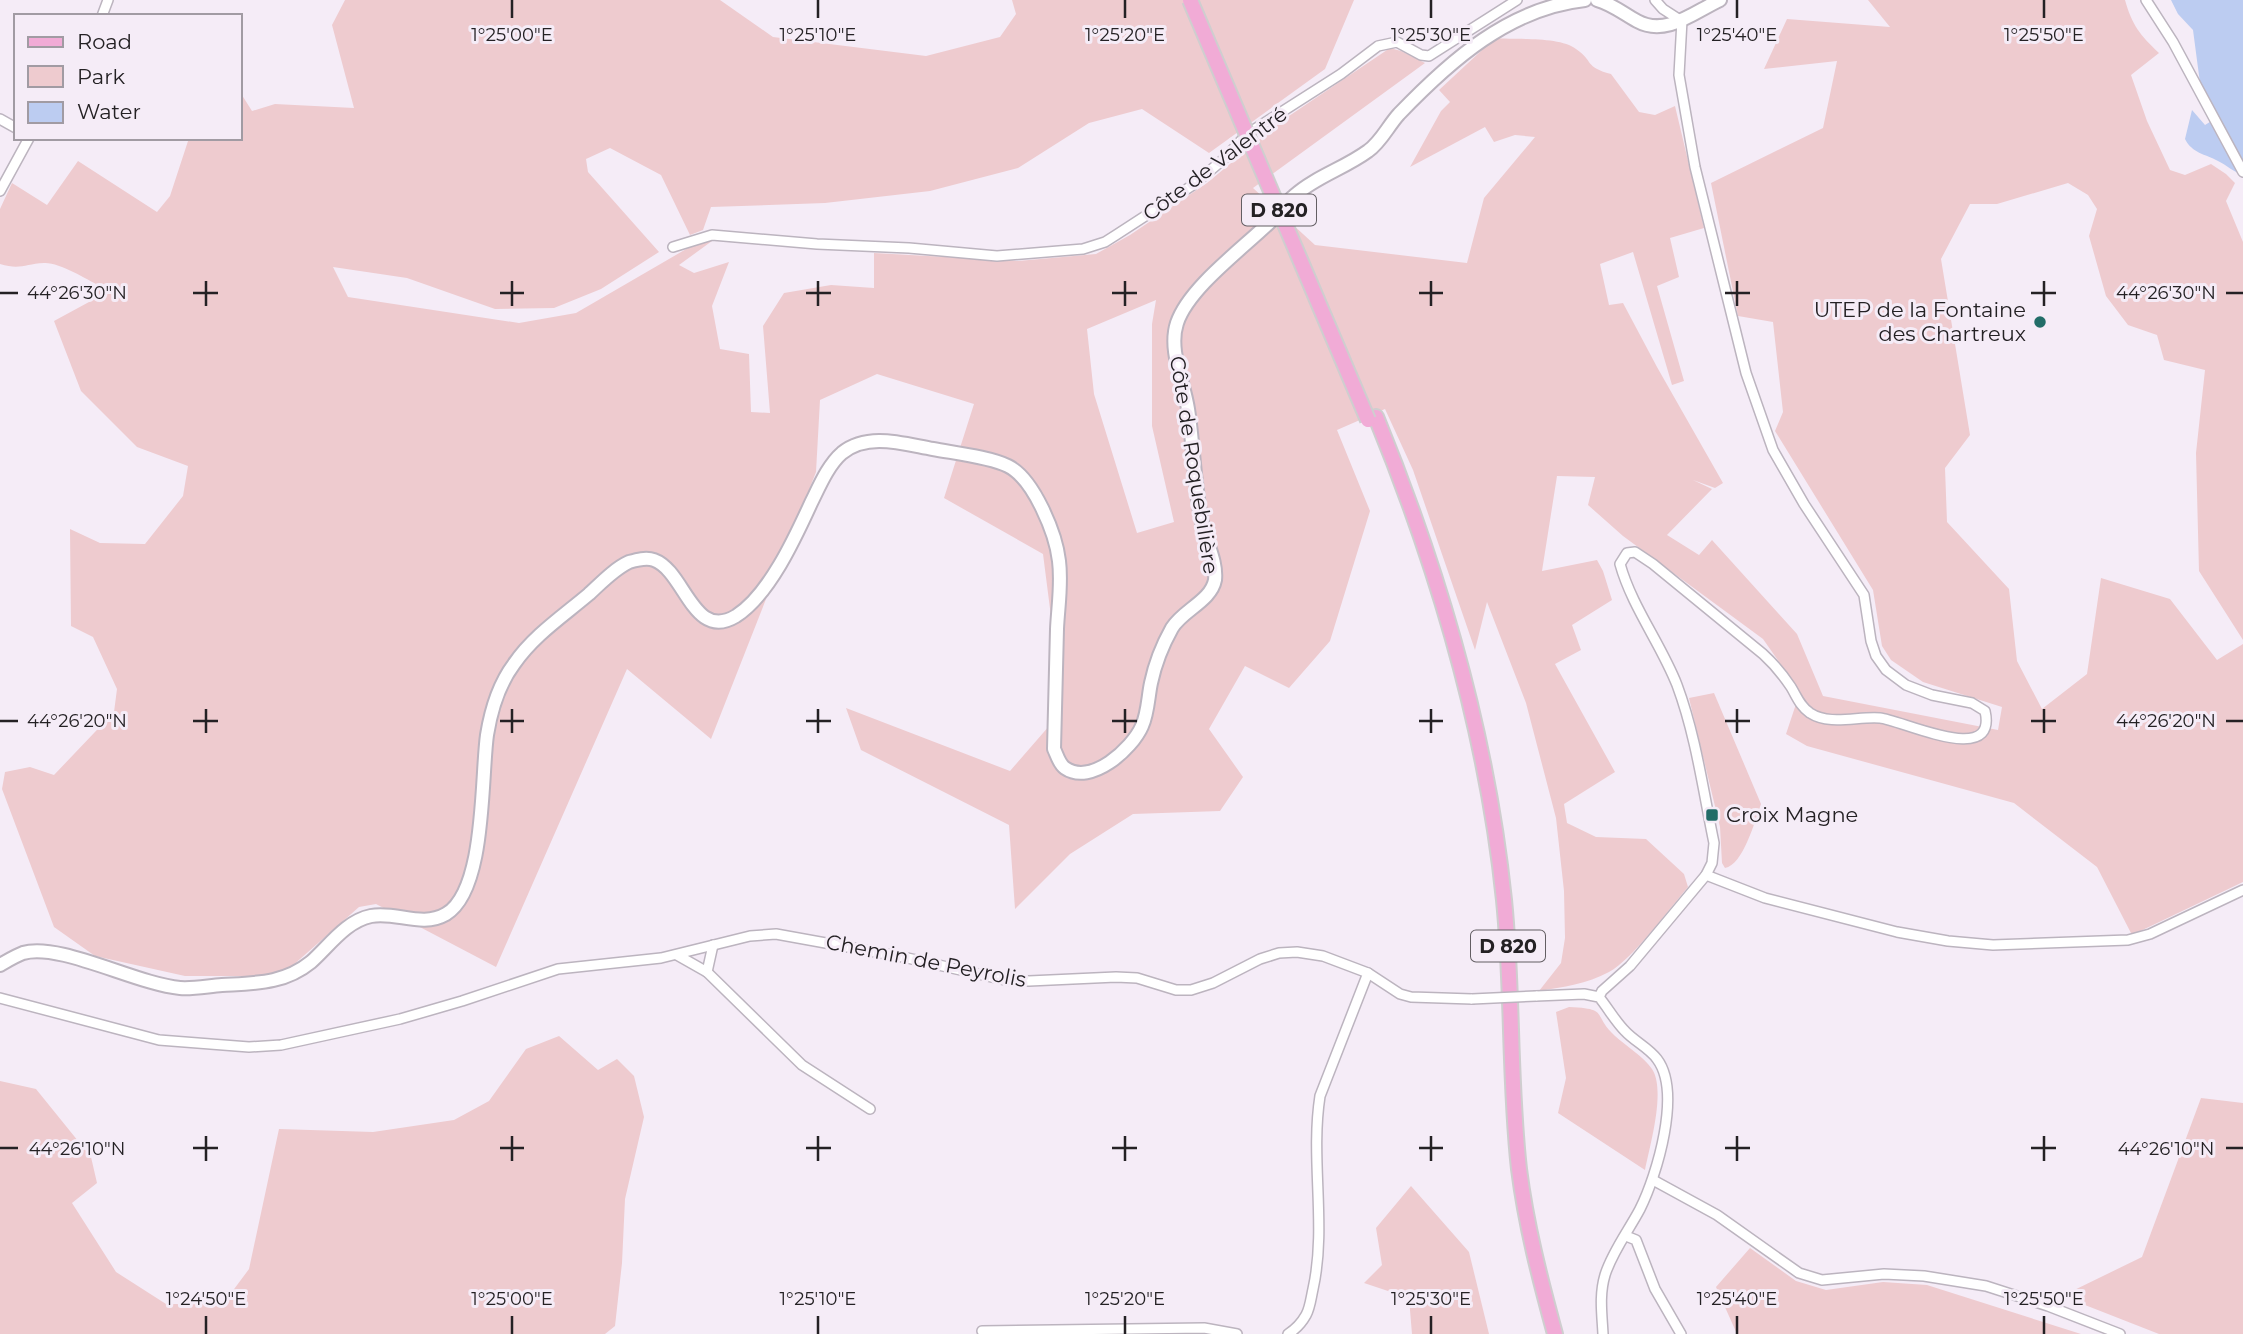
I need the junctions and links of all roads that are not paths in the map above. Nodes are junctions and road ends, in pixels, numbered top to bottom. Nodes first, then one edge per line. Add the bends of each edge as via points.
1 (1190, 0) edge
2 (1200, 0) edge
3 (1517, 0) edge
4 (1585, 0) edge
5 (1597, 0) edge
6 (1655, 0) edge
7 (1720, 0) edge
8 (2146, 0) edge
9 (1663, 9) junction
10 (1681, 20) junction
11 (1666, 26) junction
12 (28, 140) edge
13 (2243, 172) edge
14 (0, 191) edge
15 (673, 247) dead end
16 (1372, 418) junction
17 (1706, 875) junction
18 (2243, 890) edge
19 (713, 945) junction
20 (677, 955) junction
21 (0, 965) edge
22 (707, 972) junction
23 (1368, 973) junction
24 (1599, 997) junction
25 (0, 998) edge
26 (870, 1109) dead end
27 (1653, 1180) junction
28 (1626, 1236) junction
29 (982, 1331) dead end
30 (1237, 1334) edge
31 (1288, 1334) edge
32 (1555, 1334) edge
33 (1604, 1334) edge
34 (1681, 1334) edge
35 (2120, 1334) edge

1 - 16 main road, D 820, bridge
2 - 16 main road, D 820
3 - 15 street, Côte de Valentré via 1429,57 1397,42 1378,46 1248,134 1193,185 1094,245 997,256 712,235
4 - 21 street, Côte de Roquebilière via 1540,9 1482,40 1415,99 1369,150 1293,196 1183,311 1175,348 1215,578 1212,589 1174,625 1158,659 1144,723 1119,757 1098,769 1078,772 1066,769 1054,749 1059,555 1027,481 1009,466 961,454 866,442 841,454 831,466 767,582 735,616 721,622 706,619 668,569 654,560 634,560 610,576 513,664 500,686 486,739 472,870 463,896 444,915 418,920 374,915 359,919 308,965 255,985 179,988 49,951 21,954
5 - 11 street via 1644,25
6 - 9 street
7 - 10 street
8 - 13 street
9 - 10 street
9 - 11 street
10 - 11 street
10 - 17 street via 1679,75 1695,167 1745,373 1773,450 1864,595 1871,641 1886,670 1906,685 1932,695 1972,703 1985,711 1987,720 1976,738 1957,740 1879,718 1812,715 1769,660 1653,564 1635,552 1626,553 1620,564 1624,578 1665,657 1687,718 1714,843
12 - 14 street
16 - 32 main road, D 820 via 1428,563 1484,763 1510,970 1519,1167 1527,1223
17 - 18 street via 1765,898 1897,932 1993,945 2128,940
17 - 24 street
19 - 20 street, Chemin de Peyrolis
19 - 22 street
19 - 23 street, Chemin de Peyrolis via 750,936 791,935 1005,980 1137,978 1176,990 1213,983 1279,953 1323,956
20 - 22 street
20 - 25 street, Chemin de Peyrolis via 558,969 425,1012 281,1045 159,1040
22 - 26 street via 802,1065
23 - 24 street, Chemin de Peyrolis, bridge via 1411,997
23 - 31 street via 1320,1096 1316,1117 1318,1267 1307,1313
24 - 27 street via 1623,1030 1657,1059 1667,1082 1667,1120
27 - 28 street
27 - 35 street via 1717,1215 1799,1273 1822,1280 1884,1274 1924,1276 1986,1286
28 - 33 street via 1605,1274 1600,1302
28 - 34 street via 1636,1240 1655,1289
29 - 30 street via 1204,1328

